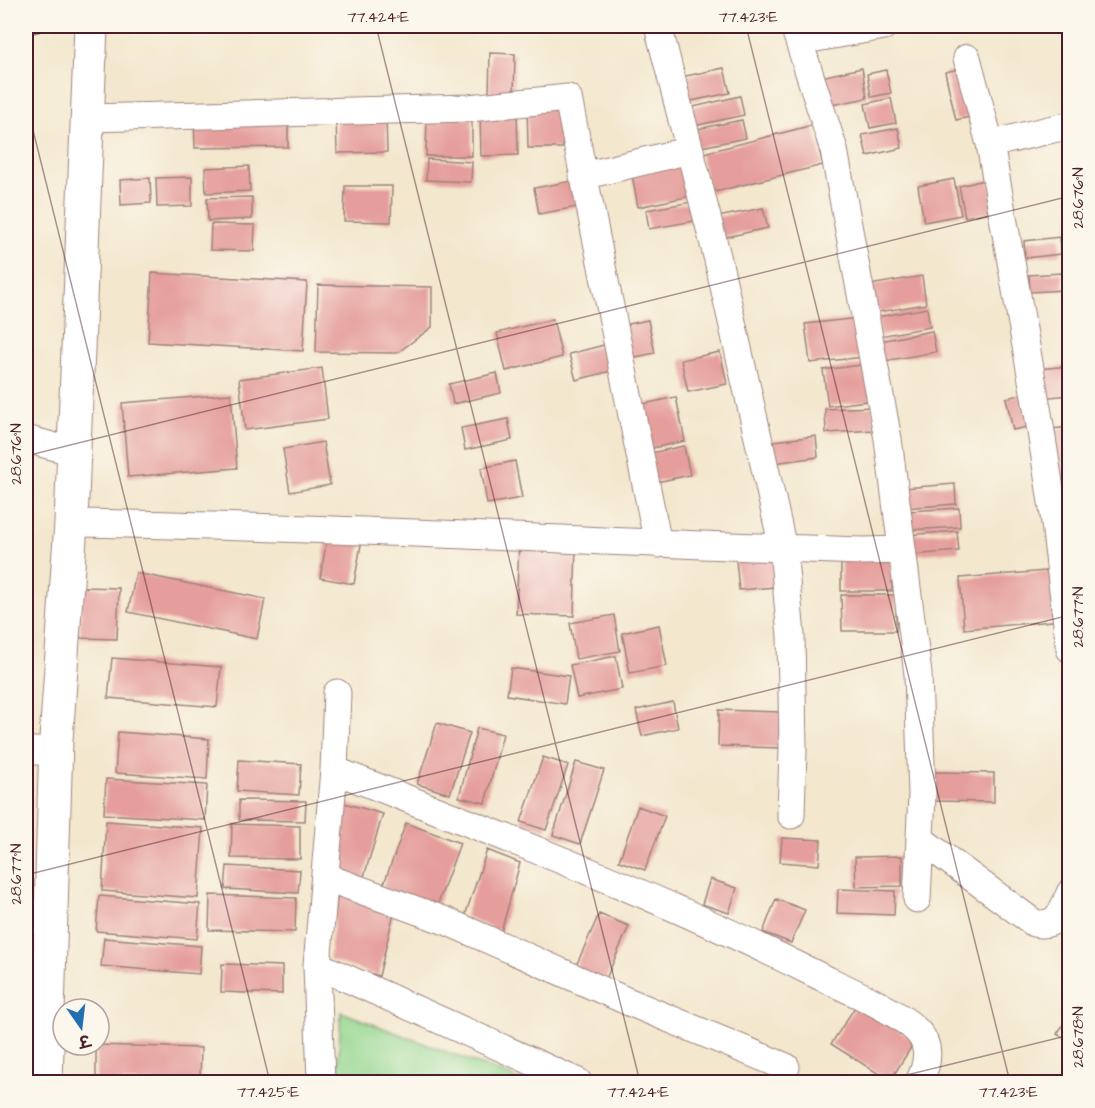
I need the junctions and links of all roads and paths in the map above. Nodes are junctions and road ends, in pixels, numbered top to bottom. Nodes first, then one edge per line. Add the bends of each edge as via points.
1 (70, 26) edge
2 (91, 26) edge
3 (658, 26) edge
4 (884, 26) edge
5 (797, 33) edge
6 (968, 58) dead end
7 (87, 118) junction
8 (1070, 124) edge
9 (990, 144) junction
10 (690, 150) junction
11 (583, 176) junction
12 (51, 446) edge
13 (1062, 514) edge
14 (71, 523) junction
15 (658, 544) junction
16 (783, 548) junction
17 (902, 550) junction
18 (1070, 649) edge
19 (337, 693) dead end
20 (38, 751) edge
21 (334, 770) junction
22 (791, 814) dead end
23 (920, 839) junction
24 (325, 877) junction
25 (1070, 893) edge
26 (917, 899) dead end
27 (317, 965) junction
28 (26, 1023) edge
29 (786, 1067) dead end
30 (46, 1083) edge
31 (321, 1083) edge
32 (578, 1083) edge
33 (919, 1083) edge

1 - 12 street
2 - 7 street
3 - 10 street
4 - 5 street
5 - 17 street via 834,150 886,428
6 - 9 street
7 - 11 street via 469,108 567,98
7 - 12 street
8 - 9 street
9 - 13 street
10 - 11 street
10 - 16 street
11 - 15 street
12 - 14 street
12 - 20 street
13 - 18 street
14 - 15 street via 221,525
14 - 20 street
15 - 16 street
16 - 17 street
16 - 22 street via 791,636
17 - 23 street via 918,674
19 - 21 street
20 - 28 street
20 - 30 street
21 - 24 street
21 - 33 street via 571,863 885,1009 919,1033 927,1048 927,1067
23 - 25 street via 1034,923 1044,925 1056,919
23 - 26 street
24 - 27 street
24 - 29 street via 446,921
27 - 31 street
27 - 32 street

